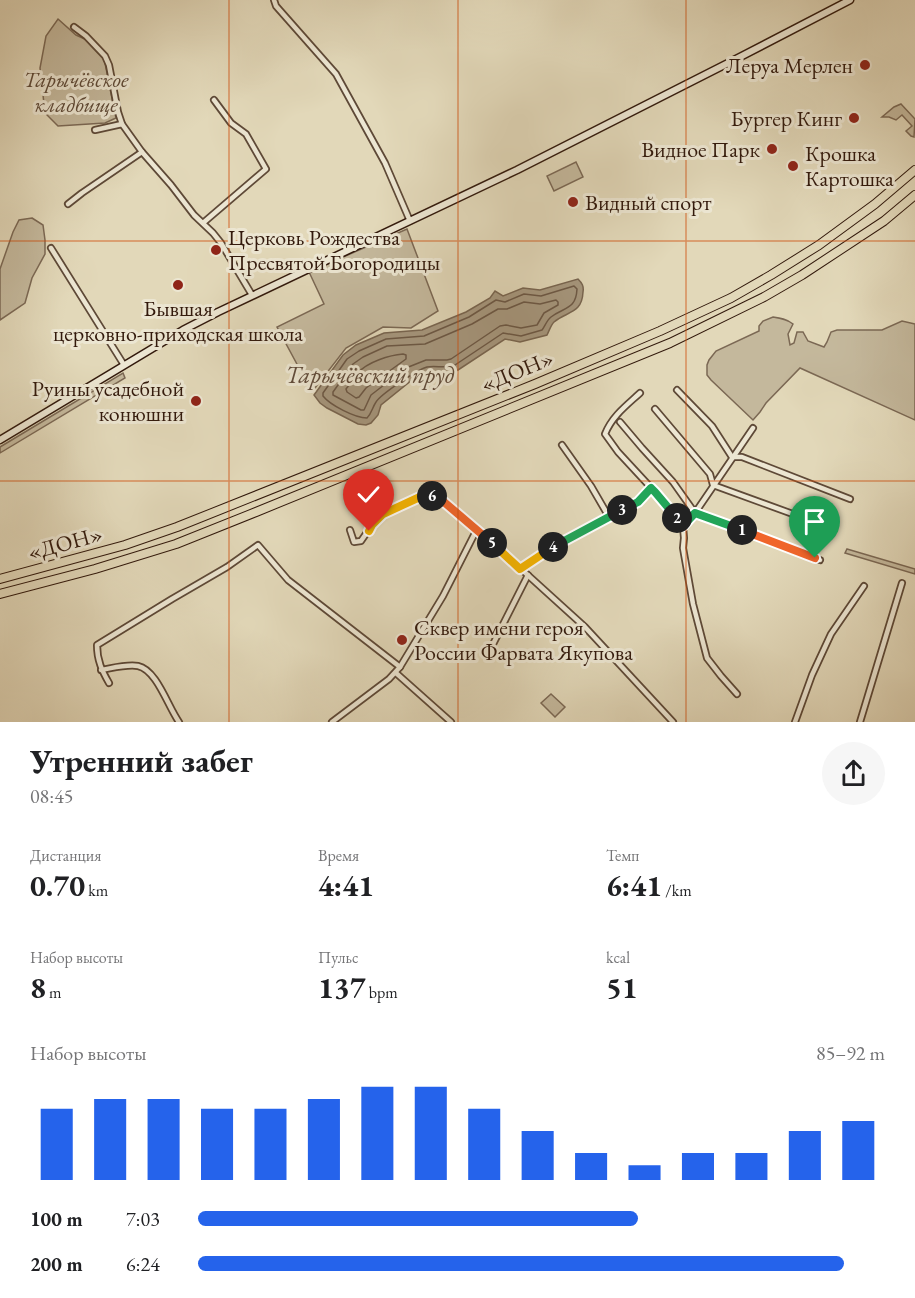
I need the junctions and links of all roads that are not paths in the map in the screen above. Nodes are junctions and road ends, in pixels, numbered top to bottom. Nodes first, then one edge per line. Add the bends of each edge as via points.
1 (274, 0) edge
2 (850, 0) edge
3 (74, 27) dead end
4 (214, 100) dead end
5 (122, 124) junction
6 (94, 130) dead end
7 (142, 152) junction
8 (915, 170) edge
9 (915, 195) edge
10 (68, 204) dead end
11 (410, 221) junction
12 (203, 223) junction
13 (51, 248) dead end
14 (252, 295) junction
15 (124, 365) junction
16 (677, 390) dead end
17 (640, 393) dead end
18 (655, 409) dead end
19 (620, 422) dead end
20 (753, 428) dead end
21 (0, 440) edge
22 (562, 445) dead end
23 (732, 457) junction
24 (713, 485) junction
25 (651, 488) junction
26 (850, 499) dead end
27 (695, 513) junction
28 (609, 517) junction
29 (683, 526) junction
30 (477, 529) junction
31 (834, 529) dead end
32 (350, 530) dead end
33 (820, 560) dead end
34 (520, 569) junction
35 (528, 575) junction
36 (0, 579) edge
37 (902, 583) dead end
38 (864, 586) dead end
39 (0, 594) edge
40 (488, 654) dead end
41 (400, 667) junction
42 (101, 670) junction
43 (396, 673) junction
44 (109, 683) dead end
45 (737, 694) dead end
46 (178, 722) edge
47 (332, 722) edge
48 (451, 722) edge
49 (673, 722) edge
50 (795, 722) edge
51 (860, 722) edge

1 - 11 street via 336,74 385,163
2 - 11 main road
3 - 5 street via 105,56
4 - 12 street via 231,123 246,134 266,170
5 - 6 street
5 - 7 street
7 - 10 street
7 - 12 street
8 - 36 highway, «ДОН» via 819,245 730,298 660,331 177,527
9 - 39 highway, «ДОН» via 884,221 802,275 670,343 176,544
11 - 14 main road
12 - 14 street via 221,243
13 - 15 street
14 - 15 main road
15 - 21 main road
16 - 23 street via 712,426
17 - 25 street via 617,413 605,434
18 - 24 street via 710,474
19 - 27 street
20 - 23 street
22 - 28 street
23 - 24 street
23 - 26 street via 742,457
24 - 27 street
24 - 31 street
25 - 28 street via 638,502
25 - 29 street
27 - 29 street
27 - 33 street
28 - 34 street
29 - 45 street via 693,604 707,658
30 - 32 street via 437,496 422,496 383,514 357,543
30 - 34 street
30 - 41 street
34 - 35 street
35 - 40 street
35 - 49 street via 585,627
37 - 51 street
38 - 50 street via 831,634
41 - 42 street via 288,580 258,545 97,645
41 - 43 street
42 - 44 street
42 - 46 street via 141,667 158,682
43 - 47 street
43 - 48 street

